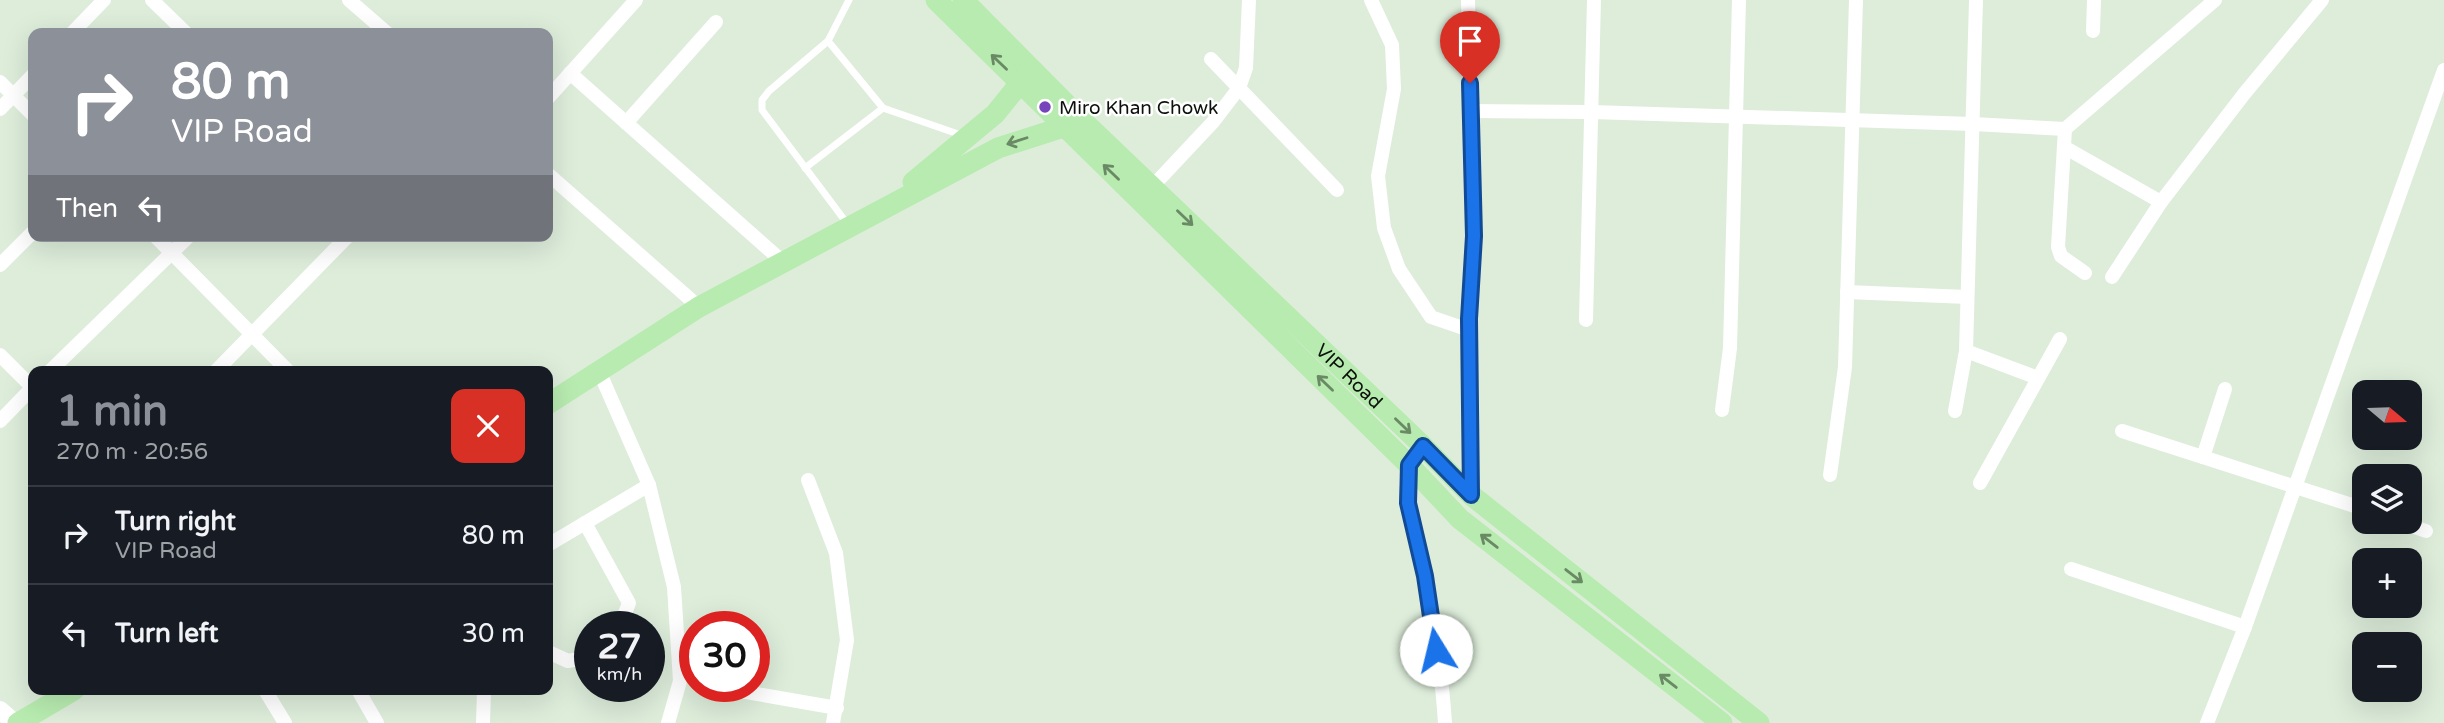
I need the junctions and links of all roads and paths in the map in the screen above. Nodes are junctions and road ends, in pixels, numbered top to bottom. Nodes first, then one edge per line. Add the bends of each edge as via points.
1 (104, 0) edge
2 (152, 0) edge
3 (349, 0) edge
4 (636, 0) edge
5 (849, 0) edge
6 (936, 0) edge
7 (963, 0) edge
8 (1249, 0) edge
9 (1371, 0) edge
10 (1468, 0) edge
11 (1594, 0) edge
12 (1739, 0) edge
13 (1856, 0) edge
14 (1976, 0) edge
15 (2094, 0) edge
16 (2215, 0) edge
17 (2322, 0) edge
18 (716, 22) dead end
19 (77, 28) edge
20 (181, 28) edge
21 (381, 28) edge
22 (2093, 30) dead end
23 (828, 41) junction
24 (1211, 59) dead end
25 (2444, 69) edge
26 (570, 73) junction
27 (1026, 76) junction
28 (28, 80) edge
29 (0, 82) edge
30 (1239, 88) junction
31 (553, 92) edge
32 (13, 96) junction
33 (883, 108) junction
34 (0, 109) edge
35 (28, 110) edge
36 (1471, 111) junction
37 (1592, 112) junction
38 (1736, 118) junction
39 (1853, 121) junction
40 (626, 122) junction
41 (1074, 124) junction
42 (1973, 124) junction
43 (2065, 129) junction
44 (969, 138) junction
45 (2064, 147) junction
46 (806, 168) junction
47 (553, 178) edge
48 (1152, 187) junction
49 (1337, 190) dead end
50 (2161, 202) junction
51 (859, 223) junction
52 (28, 237) edge
53 (161, 242) edge
54 (183, 242) edge
55 (342, 242) edge
56 (172, 254) junction
57 (783, 262) junction
58 (0, 265) edge
59 (2085, 273) dead end
60 (2112, 277) dead end
61 (1847, 292) junction
62 (1967, 297) junction
63 (699, 307) junction
64 (1586, 320) dead end
65 (1469, 330) junction
66 (253, 334) junction
67 (2060, 339) dead end
68 (1966, 351) junction
69 (0, 355) edge
70 (55, 366) edge
71 (221, 366) edge
72 (283, 366) edge
73 (599, 371) junction
74 (2038, 378) junction
75 (28, 382) edge
76 (2225, 389) dead end
77 (28, 392) edge
78 (553, 401) edge
79 (1722, 410) dead end
80 (1955, 411) dead end
81 (0, 421) edge
82 (2122, 432) dead end
83 (1423, 446) junction
84 (2203, 457) junction
85 (1409, 465) junction
86 (1830, 475) dead end
87 (808, 480) dead end
88 (1980, 484) dead end
89 (649, 485) junction
90 (2295, 485) junction
91 (1471, 495) junction
92 (2352, 505) edge
93 (585, 523) junction
94 (2422, 530) edge
95 (2426, 531) dead end
96 (553, 542) edge
97 (2071, 569) dead end
98 (626, 611) edge
99 (679, 624) edge
100 (2245, 627) junction
101 (553, 654) edge
102 (574, 660) edge
103 (65, 695) edge
104 (268, 695) edge
105 (361, 695) edge
106 (484, 695) edge
107 (679, 699) edge
108 (770, 700) edge
109 (0, 710) edge
110 (835, 716) edge
111 (16, 723) edge
112 (285, 723) edge
113 (377, 723) edge
114 (483, 723) edge
115 (668, 723) edge
116 (1445, 723) edge
117 (1722, 723) edge
118 (1759, 723) edge
119 (2207, 723) edge

1 - 19 street
2 - 20 street
3 - 21 street
4 - 26 street
5 - 23 lane
27 -> 6 main road, VIP Road
7 - 27 main road, VIP Road
8 - 30 street via 1246,68
9 - 65 street via 1392,45 1394,89 1378,176 1384,228 1399,269 1431,317
10 - 36 street
11 - 37 street
12 - 38 street
13 - 39 street
14 - 42 street
15 - 22 street
16 - 43 street
17 - 50 street
18 - 40 street
23 - 33 lane
23 - 46 lane via 762,100 762,110
24 - 30 street
25 - 90 street
26 - 31 street
26 - 40 street
27 - 41 main road, VIP Road
27 - 44 main road
28 - 32 street
29 - 32 street
30 - 48 street
30 - 49 street
32 - 34 street
32 - 35 street
33 - 44 lane
33 - 46 lane
36 - 37 street
36 - 65 street via 1474,236
37 - 38 street
37 - 64 street
38 - 39 street
38 - 79 street via 1730,348
39 - 42 street
39 - 61 street
40 - 57 street
41 - 48 main road, VIP Road
41 -> 51 main road via 998,148
85 -> 41 main road, VIP Road
42 - 43 street
42 - 62 street
43 - 45 street
44 - 51 main road
45 - 50 street
45 - 59 street via 2058,247 2061,256
46 - 51 lane
47 - 63 street
48 -> 83 main road, VIP Road
50 - 60 street
51 - 57 main road
52 - 58 street
53 - 56 street
54 - 56 street
55 - 66 street
56 - 66 street
56 - 70 street
57 - 63 main road
61 - 62 street
61 - 86 street via 1845,367
62 - 68 street
63 - 73 main road
65 - 91 street
66 - 71 street
66 - 72 street
67 - 74 street
68 - 74 street
68 - 80 street
69 - 75 street
73 - 78 main road
73 - 89 street
74 - 88 street
76 - 84 street
77 - 81 street
82 - 84 street
83 - 85 street
83 - 91 main road, VIP Road
84 - 90 street
85 - 116 street via 1408,503 1425,576
117 -> 85 main road, VIP Road via 1460,519
87 - 110 street via 836,553 847,640
89 - 93 street
89 - 99 street
90 - 92 street
90 - 100 street
91 -> 118 main road, VIP Road
93 - 96 street
93 - 98 street via 629,603
94 - 95 street
97 - 100 street
100 - 119 street
101 - 102 street
103 - 111 main road
104 - 112 street
105 - 113 street
106 - 114 street
107 - 115 street
108 - 110 street
109 - 111 street

